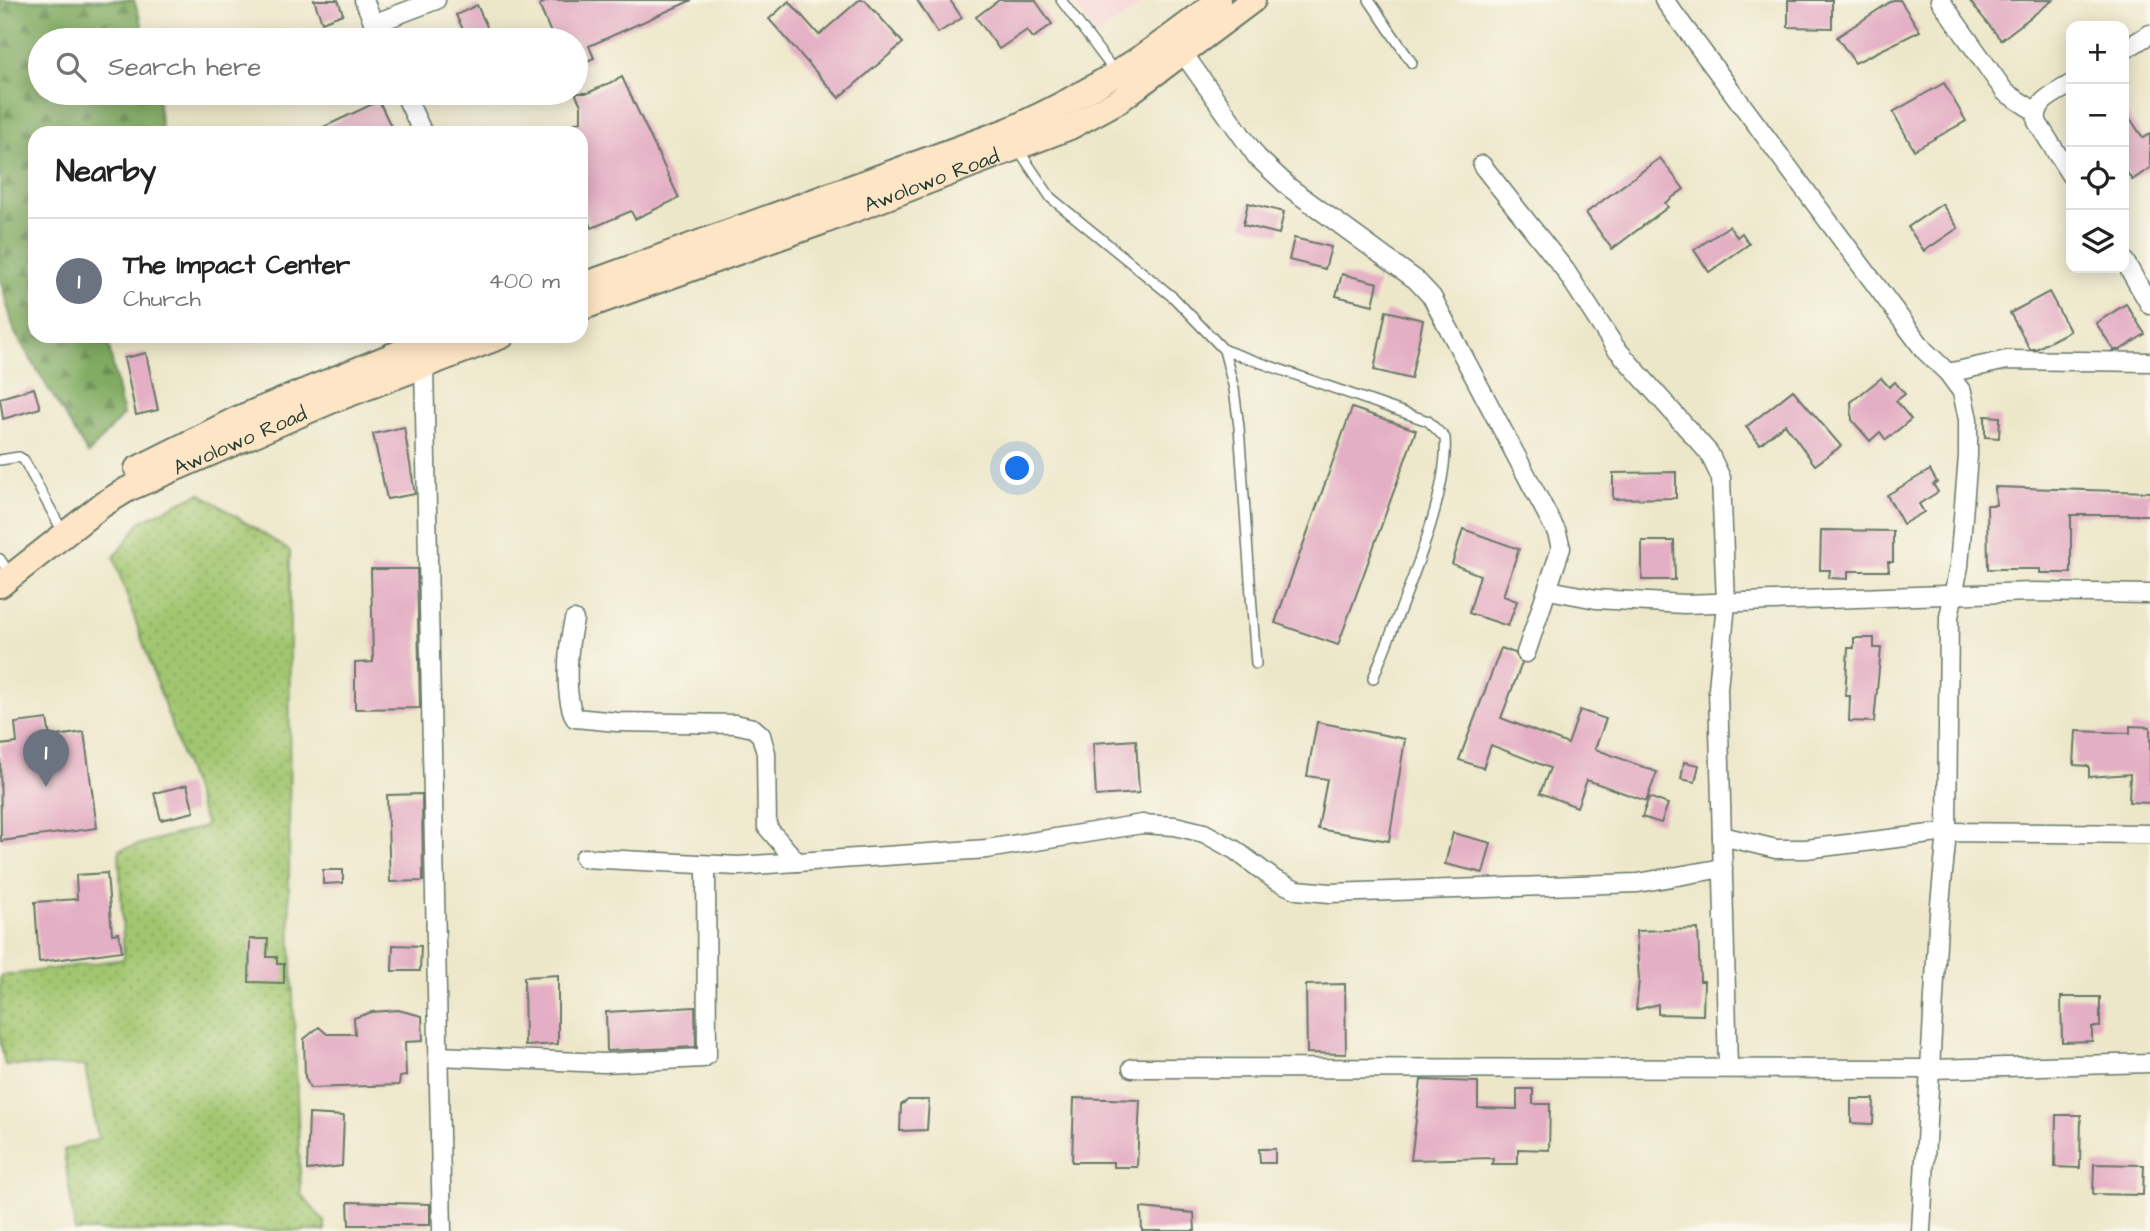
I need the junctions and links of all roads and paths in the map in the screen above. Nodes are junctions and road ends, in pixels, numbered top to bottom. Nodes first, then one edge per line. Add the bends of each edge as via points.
1 (364, 0) edge
2 (436, 0) edge
3 (1061, 0) edge
4 (1218, 0) edge
5 (1254, 0) edge
6 (1369, 0) edge
7 (1664, 0) edge
8 (1940, 0) edge
9 (375, 28) edge
10 (384, 28) edge
11 (2150, 34) edge
12 (2129, 48) edge
13 (1183, 53) junction
14 (1412, 63) dead end
15 (1116, 74) junction
16 (2066, 87) edge
17 (410, 105) edge
18 (2036, 113) junction
19 (420, 126) edge
20 (1017, 147) junction
21 (1482, 165) dead end
22 (2066, 168) edge
23 (2129, 266) edge
24 (588, 283) edge
25 (2146, 285) edge
26 (588, 305) edge
27 (2150, 305) edge
28 (423, 343) edge
29 (483, 343) edge
30 (1224, 350) junction
31 (2150, 362) edge
32 (424, 365) junction
33 (1948, 373) junction
34 (0, 460) edge
35 (125, 483) junction
36 (99, 500) junction
37 (58, 523) junction
38 (1, 569) edge
39 (1549, 590) junction
40 (2150, 594) edge
41 (1952, 595) junction
42 (1726, 603) junction
43 (575, 620) dead end
44 (1526, 653) dead end
45 (1256, 664) dead end
46 (1373, 679) dead end
47 (1947, 832) junction
48 (2150, 834) edge
49 (1722, 836) junction
50 (584, 858) dead end
51 (797, 862) junction
52 (706, 865) junction
53 (1723, 868) junction
54 (438, 1056) junction
55 (2150, 1063) edge
56 (1132, 1068) dead end
57 (1728, 1068) junction
58 (1931, 1069) junction
59 (442, 1231) edge
60 (1921, 1231) edge

1 - 9 street
2 - 10 street
3 - 15 lane
4 - 15 main road, Awolowo Road via 1177,35
5 - 13 main road, Awolowo Road
6 - 14 lane
7 - 33 street via 1924,351
8 - 18 street via 2005,92
11 - 12 street
13 - 20 main road, Awolowo Road via 1118,102
13 - 39 street via 1258,157 1290,188 1416,280 1432,297 1557,533 1561,548
15 - 24 main road, Awolowo Road via 1009,130
16 - 18 street via 2039,104
17 - 19 street
18 - 22 street
20 - 26 main road, Awolowo Road
20 - 30 lane via 1051,198 1165,290
21 - 42 street via 1565,270 1615,347 1709,453 1721,478
23 - 25 street
25 - 27 street
28 - 35 main road, Awolowo Road via 237,419
29 - 32 main road, Awolowo Road
30 - 45 lane via 1239,427
30 - 46 lane via 1429,422 1446,438 1447,462 1425,539
31 - 33 street via 2007,360
32 - 35 main road, Awolowo Road
32 - 54 street
33 - 41 street via 1962,392 1968,419 1966,493
34 - 37 lane via 24,460
35 - 36 main road, Awolowo Road
36 - 37 main road, Awolowo Road
36 - 38 main road, Awolowo Road
37 - 38 main road, Awolowo Road
39 - 42 street via 1596,599
39 - 44 street
40 - 41 street
41 - 42 street
41 - 47 street
42 - 49 street via 1718,689
43 - 51 street via 568,662 575,718 753,728 761,735 766,753 767,827
47 - 48 street
47 - 49 street via 1806,849 1776,849
47 - 58 street
49 - 53 street
50 - 52 street
51 - 52 street
51 - 53 street via 987,849 1142,824 1204,833 1275,880 1297,890 1330,893 1638,883
52 - 54 street via 708,1055 604,1063
53 - 57 street
54 - 59 street
55 - 58 street
56 - 57 street
57 - 58 street
58 - 60 street

